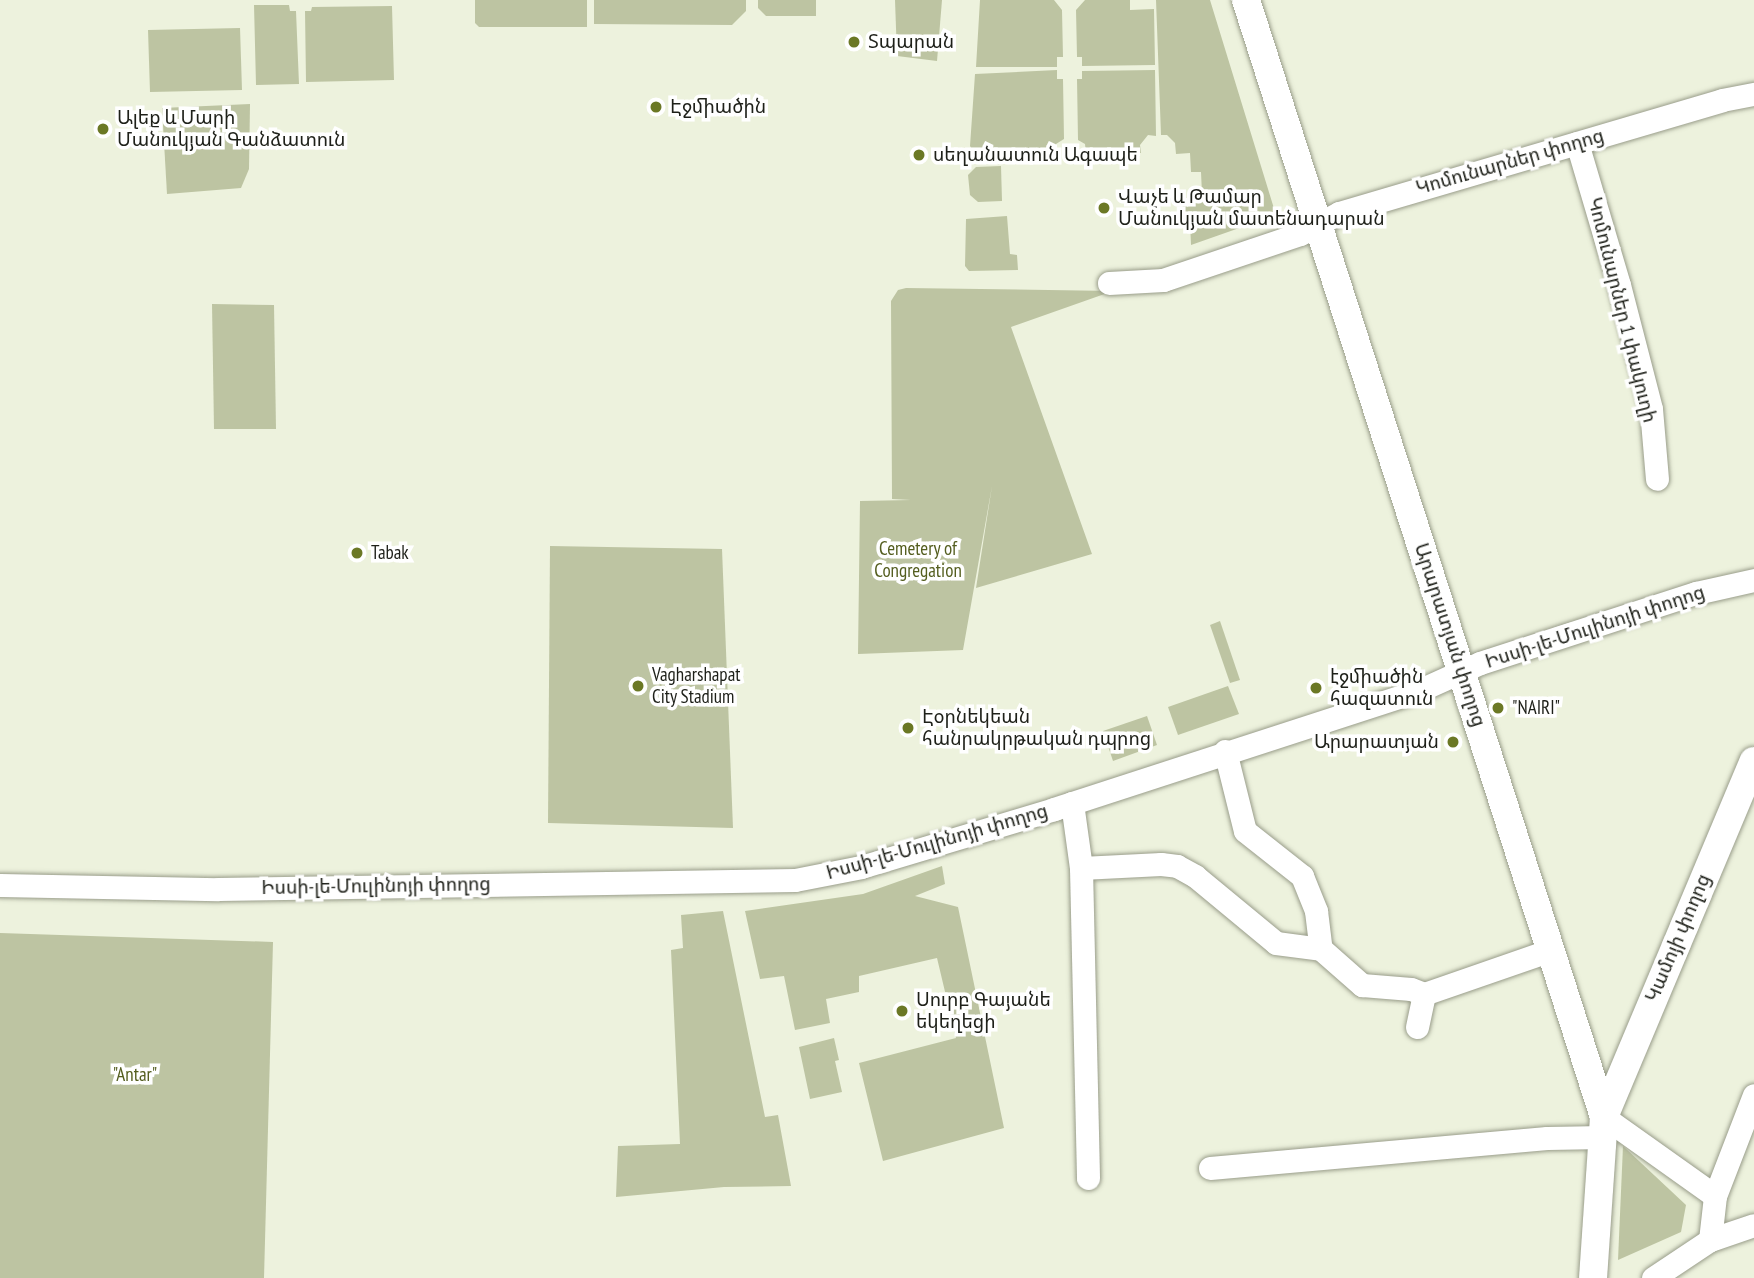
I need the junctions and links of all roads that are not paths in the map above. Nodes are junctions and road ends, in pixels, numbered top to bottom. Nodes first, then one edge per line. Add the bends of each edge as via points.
1 (1246, 0) edge
2 (1754, 94) edge
3 (1577, 143) junction
4 (1317, 225) junction
5 (1109, 283) dead end
6 (1657, 479) dead end
7 (1754, 580) edge
8 (1462, 672) junction
9 (1225, 751) junction
10 (1754, 761) edge
11 (1072, 803) junction
12 (1081, 868) junction
13 (0, 885) edge
14 (1321, 949) junction
15 (1551, 950) junction
16 (1424, 994) junction
17 (1417, 1027) dead end
18 (1754, 1095) edge
19 (1604, 1127) junction
20 (1210, 1168) dead end
21 (1088, 1178) dead end
22 (1715, 1196) junction
23 (1754, 1225) edge
24 (1710, 1240) junction
25 (1594, 1278) edge
26 (1653, 1278) edge

1 - 4 main road, Արարատյան փողոց
2 - 3 street, Կոմունարներ փողոց
3 - 4 street, Կոմունարներ փողոց via 1339,213
3 - 6 street, Կոմունարներ 1 փակուղի via 1651,409
4 - 5 street, Կոմունարներ փողոց via 1163,280
4 - 8 main road, Արարատյան փողոց
7 - 8 street, Իսսի-լե-Մուլինոյի փողոց via 1696,593
8 - 9 street, Իսսի-լե-Մուլինոյի փողոց via 1418,691
8 - 15 main road, Արարատյան փողոց
9 - 11 street, Իսսի-լե-Մուլինոյի փողոց
9 - 14 street via 1245,831 1303,876 1316,911
10 - 19 main road, Կամոյի փողոց
11 - 12 street
11 - 13 street, Իսսի-լե-Մուլինոյի փողոց via 861,867 795,880 218,889
12 - 14 street via 1177,866 1276,943
12 - 21 street
14 - 16 street via 1362,985
15 - 16 street
15 - 19 main road, Արարատյան փողոց
16 - 17 street
18 - 22 street
19 - 20 street via 1547,1138
19 - 22 street
19 - 25 main road, Արարատյան փողոց
22 - 24 street
23 - 24 street
24 - 26 street

